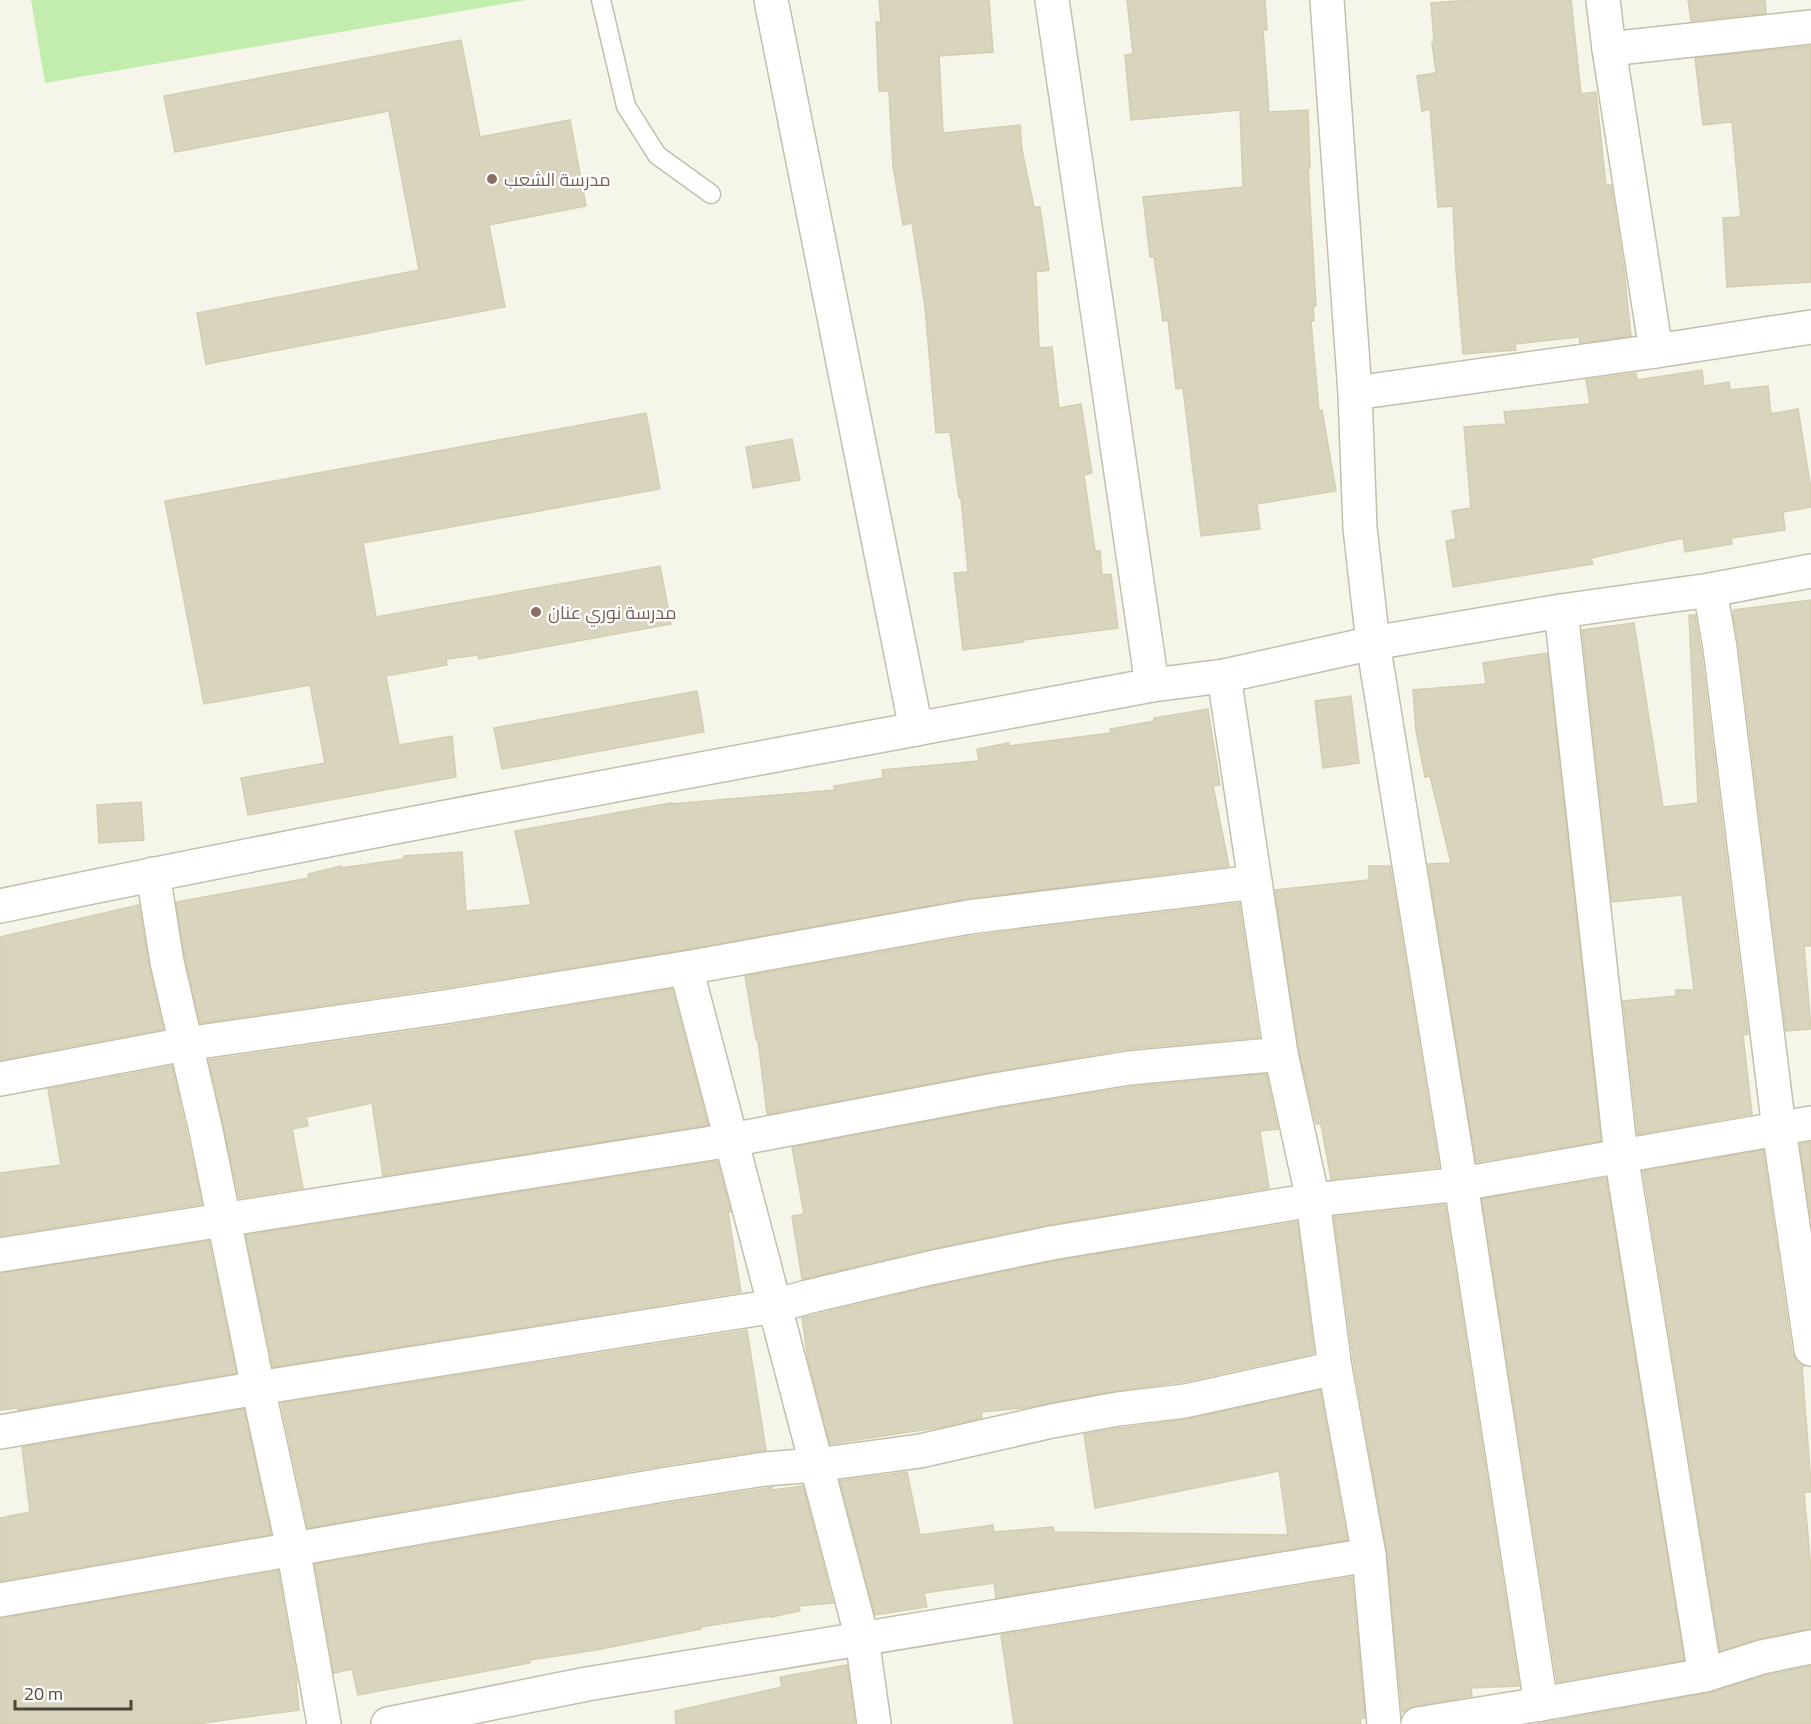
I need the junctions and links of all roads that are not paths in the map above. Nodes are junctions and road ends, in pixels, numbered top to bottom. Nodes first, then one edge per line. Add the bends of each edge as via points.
1 (601, 0) edge
2 (771, 0) edge
3 (1052, 0) edge
4 (1327, 0) edge
5 (1603, 0) edge
6 (1811, 27) edge
7 (1609, 49) junction
8 (711, 194) dead end
9 (1811, 327) edge
10 (1656, 351) junction
11 (1355, 393) junction
12 (1811, 571) edge
13 (1710, 590) junction
14 (1561, 611) junction
15 (1373, 643) junction
16 (1224, 676) junction
17 (1152, 685) junction
18 (916, 729) junction
19 (153, 874) junction
20 (1255, 882) junction
21 (0, 906) edge
22 (686, 968) junction
23 (185, 1044) junction
24 (1281, 1054) junction
25 (0, 1079) edge
26 (1811, 1123) edge
27 (1779, 1129) junction
28 (731, 1140) junction
29 (1621, 1155) junction
30 (1461, 1184) junction
31 (1313, 1200) junction
32 (224, 1221) junction
33 (0, 1255) edge
34 (775, 1306) junction
35 (1811, 1349) edge
36 (1335, 1368) junction
37 (258, 1388) junction
38 (0, 1432) edge
39 (816, 1465) junction
40 (293, 1548) junction
41 (1369, 1555) junction
42 (0, 1600) edge
43 (862, 1638) junction
44 (1811, 1647) edge
45 (1705, 1675) junction
46 (1541, 1704) junction
47 (324, 1724) edge
48 (388, 1724) edge
49 (874, 1724) edge
50 (1384, 1724) edge
51 (1418, 1724) edge

1 - 8 lane via 626,106 657,155
2 - 18 street
3 - 17 street
4 - 11 street
5 - 7 street
6 - 7 street
7 - 10 street
9 - 10 street
10 - 11 street
11 - 15 street via 1360,528
12 - 13 street
13 - 14 street
13 - 27 street
14 - 15 street
14 - 29 street
15 - 16 street
15 - 30 street
16 - 17 street
16 - 20 street
17 - 18 street
18 - 19 street
19 - 21 street
19 - 23 street
20 - 22 street via 969,918
20 - 24 street
22 - 23 street
22 - 28 street
23 - 25 street
23 - 32 street
24 - 28 street via 1129,1068
24 - 31 street
26 - 27 street
27 - 29 street
27 - 35 street
28 - 32 street
28 - 34 street
29 - 30 street
29 - 45 street
30 - 31 street
30 - 46 street
31 - 34 street via 1051,1243
31 - 36 street
32 - 33 street
32 - 37 street
34 - 37 street
34 - 39 street
36 - 39 street via 1185,1401 1052,1421 920,1451
36 - 41 street
37 - 38 street
37 - 40 street
39 - 40 street via 765,1469
39 - 43 street
40 - 42 street
40 - 47 street
41 - 43 street
41 - 50 street
43 - 48 street via 587,1684
43 - 49 street
44 - 45 street
45 - 46 street
46 - 51 street

